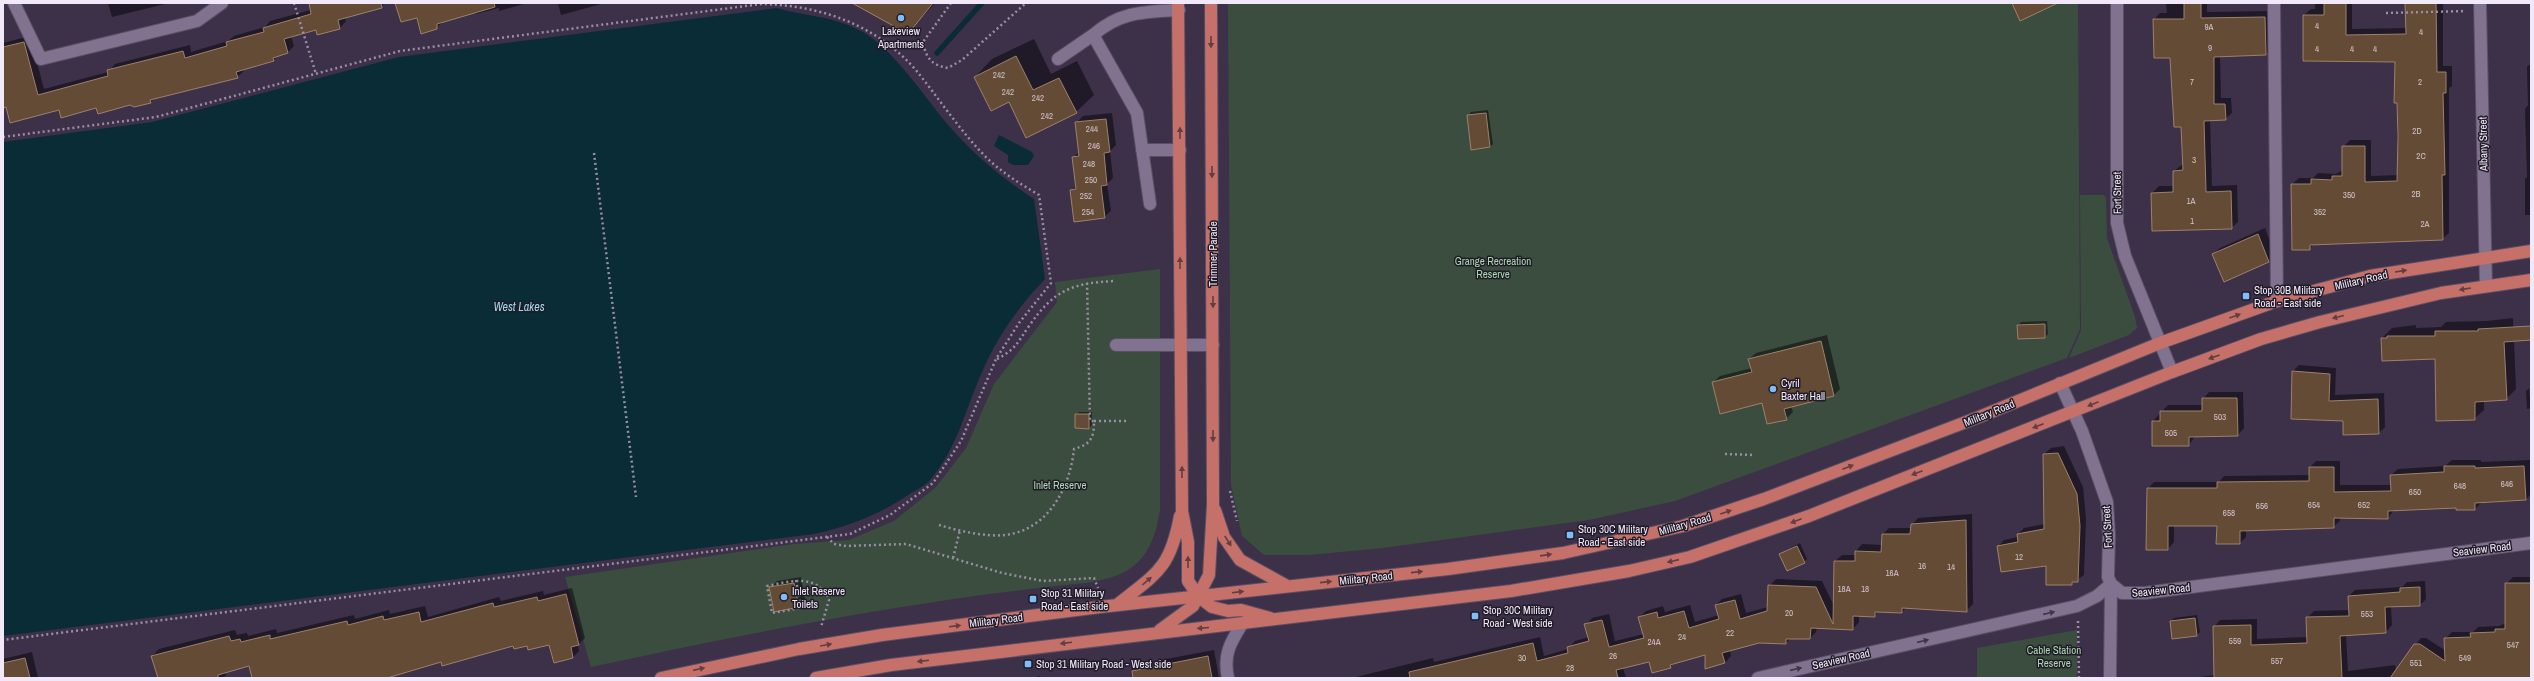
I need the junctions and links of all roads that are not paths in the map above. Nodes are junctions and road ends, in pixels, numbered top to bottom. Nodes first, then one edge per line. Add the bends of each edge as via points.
1 (14, 3) edge
2 (222, 3) edge
3 (1211, 3) edge
4 (2116, 3) edge
5 (2274, 3) edge
6 (2480, 3) edge
7 (1179, 6) edge
8 (1093, 35) junction
9 (1058, 59) dead end
10 (1142, 150) junction
11 (1180, 150) junction
12 (1150, 204) dead end
13 (2531, 251) edge
14 (2486, 257) junction
15 (2531, 280) edge
16 (2486, 286) junction
17 (2277, 301) junction
18 (2160, 343) junction
19 (1181, 344) junction
20 (1213, 344) junction
21 (1116, 345) dead end
22 (2172, 372) junction
23 (2060, 383) junction
24 (2074, 412) junction
25 (1213, 505) junction
26 (1182, 511) junction
27 (2531, 543) edge
28 (2111, 584) junction
29 (1287, 586) junction
30 (1199, 597) junction
31 (1117, 605) junction
32 (1273, 619) junction
33 (1242, 624) junction
34 (1157, 632) junction
35 (661, 678) edge
36 (816, 678) edge
37 (1228, 678) edge
38 (1758, 678) edge
39 (2110, 678) edge

1 - 2 street via 41,59 197,21
3 -> 20 main road, Trimmer Parade
4 - 18 street, Fort Street via 2117,223 2125,256
5 - 17 street
6 - 14 street, Albany Street
7 - 8 street via 1129,14 1106,24
11 -> 7 main road
8 - 9 street
8 - 10 street via 1137,113
10 - 11 street
10 - 12 street
19 -> 11 main road
13 - 14 main road, Military Road
14 - 16 street, Albany Street
17 -> 14 main road, Military Road via 2370,276
15 - 16 main road
16 -> 22 main road via 2441,293 2320,322 2261,339
18 -> 17 main road, Military Road
18 - 22 street, Fort Street
18 - 23 main road, Military Road
19 - 20 street
19 - 21 street
26 -> 19 main road
20 -> 25 main road, Trimmer Parade
22 -> 24 main road
23 - 24 street, Fort Street
29 -> 23 main road, Military Road via 1448,569 1563,553 1683,526 1771,496
24 - 28 street, Fort Street via 2106,502 2109,535 2108,570
24 -> 32 main road via 1809,516 1690,557 1629,571 1511,591
25 -> 29 main road, Trimmer Parade via 1224,537 1240,560
25 - 30 main road, Trimmer Parade via 1209,575
30 -> 26 main road via 1188,581 1188,542
31 -> 26 main road via 1165,565 1175,544
27 - 28 street, Seaview Road via 2145,593 2122,593
38 -> 28 street, Seaview Road via 2077,606 2097,596
28 - 39 street, Fort Street
30 -> 29 main road, Military Road
30 - 31 main road, Military Road
30 - 32 main road via 1212,607 1228,611 1241,610
30 - 34 main road, Trimmer Parade via 1193,606
35 -> 31 main road, Military Road via 799,649 882,635
32 - 33 main road
33 -> 34 main road
33 - 37 street via 1228,647 1225,665
34 -> 36 main road via 891,665

